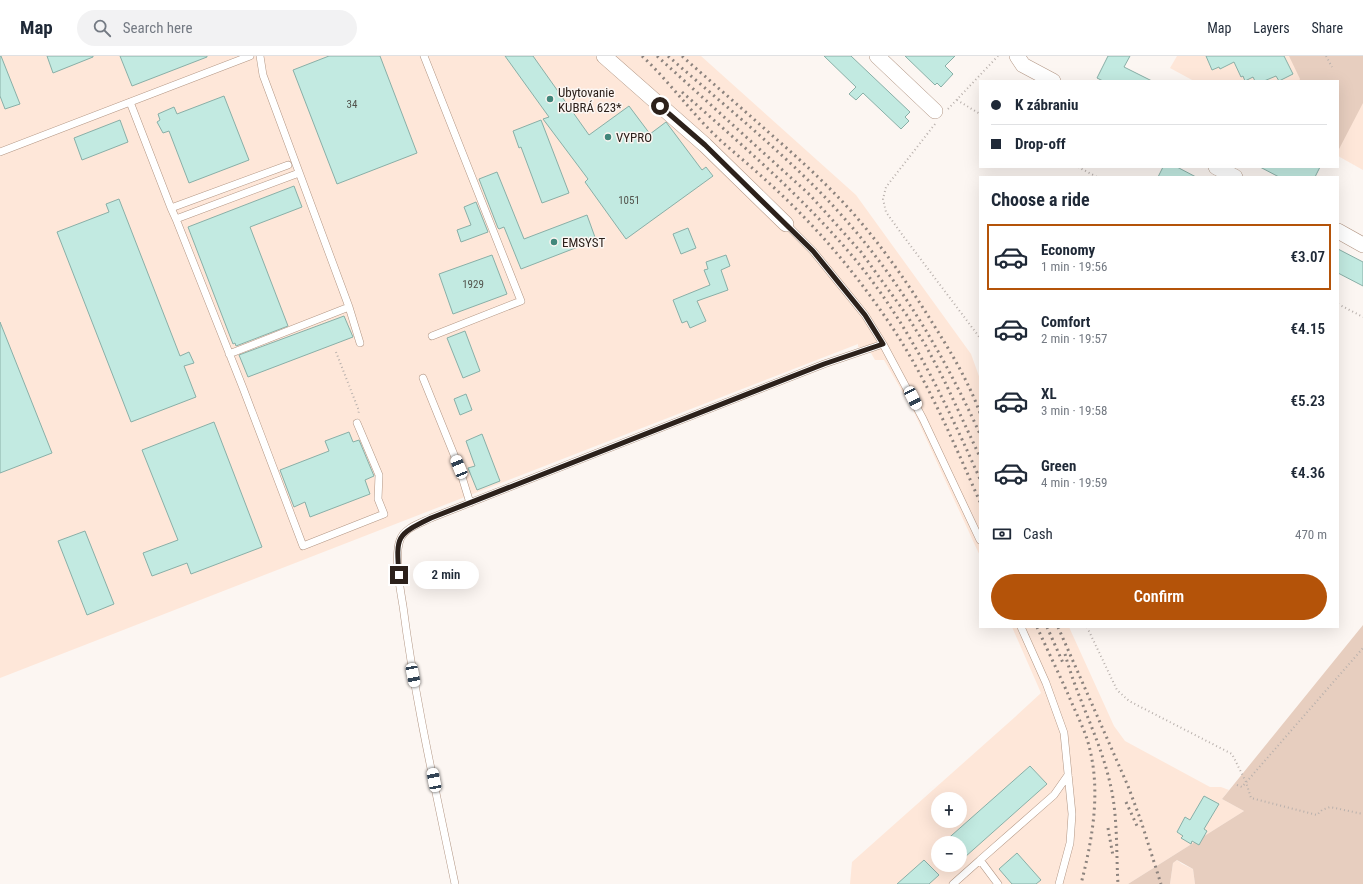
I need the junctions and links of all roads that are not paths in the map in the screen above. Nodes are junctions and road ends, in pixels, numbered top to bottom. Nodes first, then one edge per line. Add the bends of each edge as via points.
1 (250, 56) edge
2 (260, 56) edge
3 (424, 56) edge
4 (604, 56) edge
5 (877, 56) edge
6 (1017, 56) edge
7 (1052, 80) edge
8 (130, 102) junction
9 (939, 115) road end
10 (0, 152) edge
11 (288, 165) dead end
12 (1218, 168) edge
13 (299, 173) junction
14 (1233, 176) edge
15 (171, 208) junction
16 (176, 219) junction
17 (786, 224) joint
18 (1339, 232) edge
19 (1363, 244) edge
20 (349, 307) junction
21 (432, 336) dead end
22 (360, 343) dead end
23 (883, 344) junction
24 (229, 354) junction
25 (423, 378) dead end
26 (357, 423) dead end
27 (470, 504) junction
28 (979, 538) edge
29 (1021, 628) edge
30 (1068, 775) junction
31 (980, 860) junction
32 (455, 884) edge
33 (953, 884) edge
34 (998, 884) edge
35 (1059, 884) edge

1 - 8 lane
2 - 13 lane via 262,75
3 - 21 lane via 521,301
4 - 17 street via 705,145
5 - 9 street
6 - 7 street via 1023,65
8 - 10 lane
8 - 15 lane
11 - 15 lane
12 - 14 street
13 - 16 lane
13 - 20 lane
15 - 16 lane
16 - 24 lane
17 - 23 lane via 813,251 865,315
18 - 19 street
20 - 22 lane
20 - 24 lane
23 - 27 lane via 535,474
23 - 28 lane via 920,413
24 - 26 lane via 302,546 384,514 378,499 380,475
25 - 27 lane via 459,467
27 - 32 lane via 410,528 400,539 397,552 410,660
29 - 30 lane via 1046,682 1064,733
30 - 31 lane via 1054,795
30 - 35 lane via 1072,814 1070,843
31 - 33 lane
31 - 34 lane

